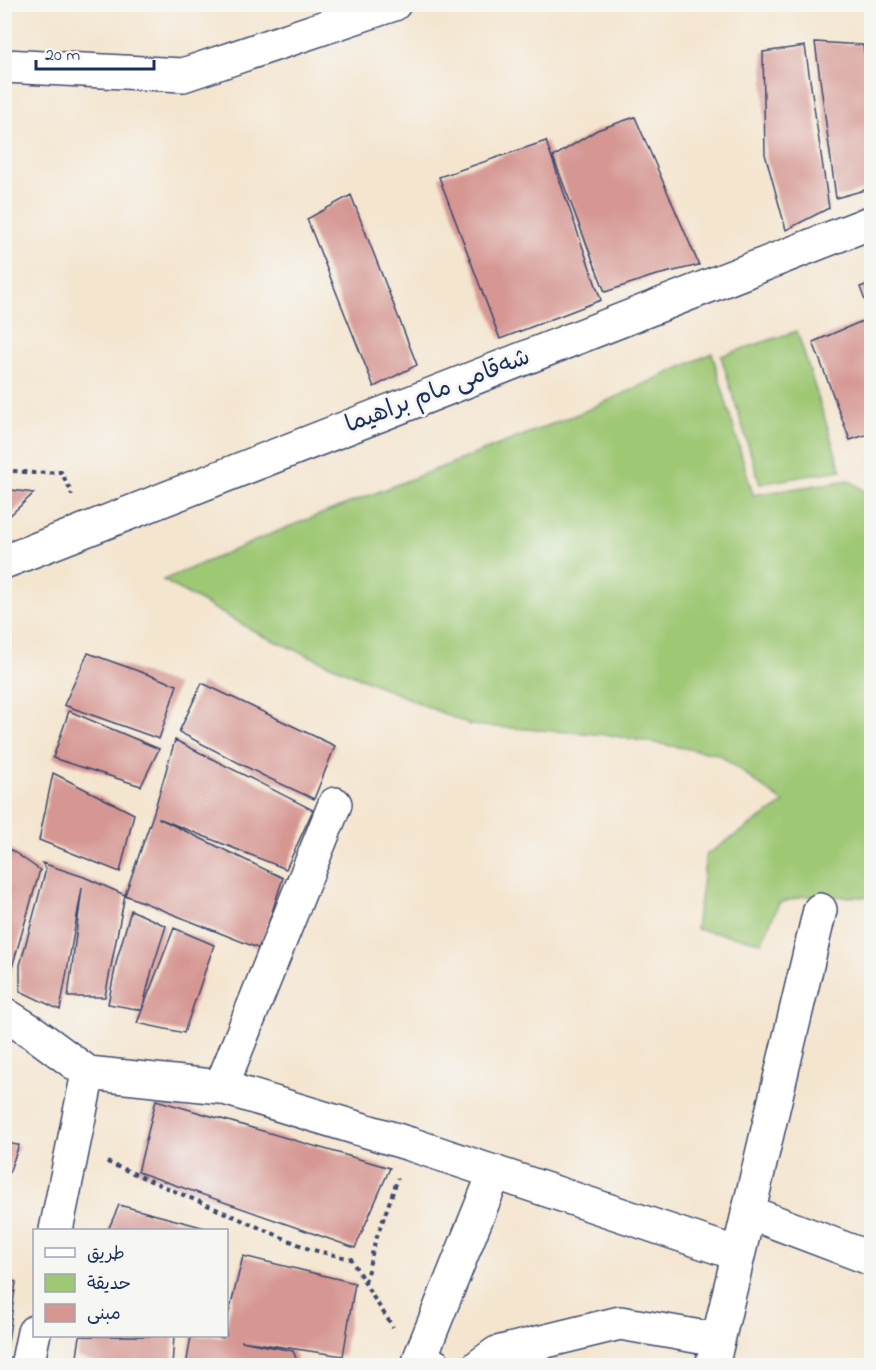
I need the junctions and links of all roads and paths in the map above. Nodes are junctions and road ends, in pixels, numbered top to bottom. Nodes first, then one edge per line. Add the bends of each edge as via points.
1 (394, 4) edge
2 (4, 66) edge
3 (872, 222) edge
4 (4, 470) edge
5 (57, 542) junction
6 (4, 562) edge
7 (335, 804) dead end
8 (820, 910) dead end
9 (4, 1014) edge
10 (88, 1073) junction
11 (222, 1086) junction
12 (410, 1144) junction
13 (73, 1148) junction
14 (495, 1172) junction
15 (748, 1212) junction
16 (56, 1229) edge
17 (738, 1254) junction
18 (872, 1259) edge
19 (364, 1283) junction
20 (33, 1337) edge
21 (715, 1353) edge
22 (427, 1362) edge
23 (27, 1365) edge
24 (479, 1365) edge

1 - 2 street via 183,75
3 - 5 street, شەقامی مام براهیما
4 - 5 path via 61,472 72,493
5 - 6 street, شەقامی مام براهیما
7 - 11 street
8 - 15 street
9 - 10 street
10 - 11 street
10 - 13 street
11 - 12 street
12 - 14 street
12 - 19 path
13 - 16 street
13 - 19 path via 309,1250 351,1259
14 - 17 street
14 - 22 street
15 - 17 street
15 - 18 street
17 - 21 street
19 - 22 path via 404,1342
20 - 23 street
21 - 24 street via 620,1323 497,1353

